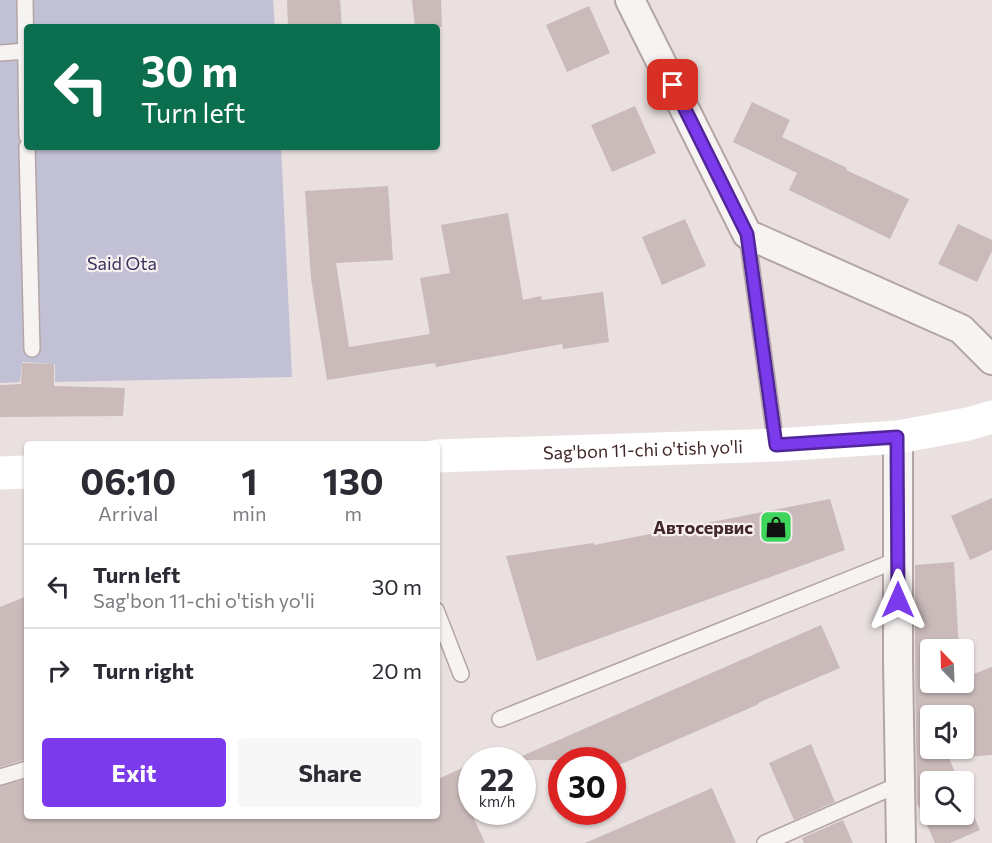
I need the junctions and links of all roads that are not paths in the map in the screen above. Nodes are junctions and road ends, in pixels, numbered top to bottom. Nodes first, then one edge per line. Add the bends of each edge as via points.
1 (25, 0) edge
2 (630, 0) edge
3 (25, 24) edge
4 (24, 51) edge
5 (0, 53) edge
6 (27, 150) edge
7 (747, 234) junction
8 (32, 349) dead end
9 (992, 360) edge
10 (992, 417) edge
11 (897, 437) junction
12 (776, 445) junction
13 (440, 456) edge
14 (24, 472) edge
15 (0, 473) edge
16 (897, 560) junction
17 (440, 620) edge
18 (461, 674) dead end
19 (500, 719) dead end
20 (24, 770) edge
21 (0, 777) edge
22 (900, 784) junction
23 (765, 843) edge
24 (901, 843) edge

1 - 3 lane
2 - 7 street
4 - 5 lane
6 - 8 lane
7 - 9 street via 962,329
7 - 12 lane
10 - 11 main road, Sag'bon 11-chi o'tish yo'li
11 - 12 main road, Sag'bon 11-chi o'tish yo'li
11 - 16 street
12 - 13 main road, Sag'bon 11-chi o'tish yo'li
14 - 15 main road
16 - 19 lane
16 - 22 street
17 - 18 lane
20 - 21 lane
22 - 23 lane
22 - 24 street

